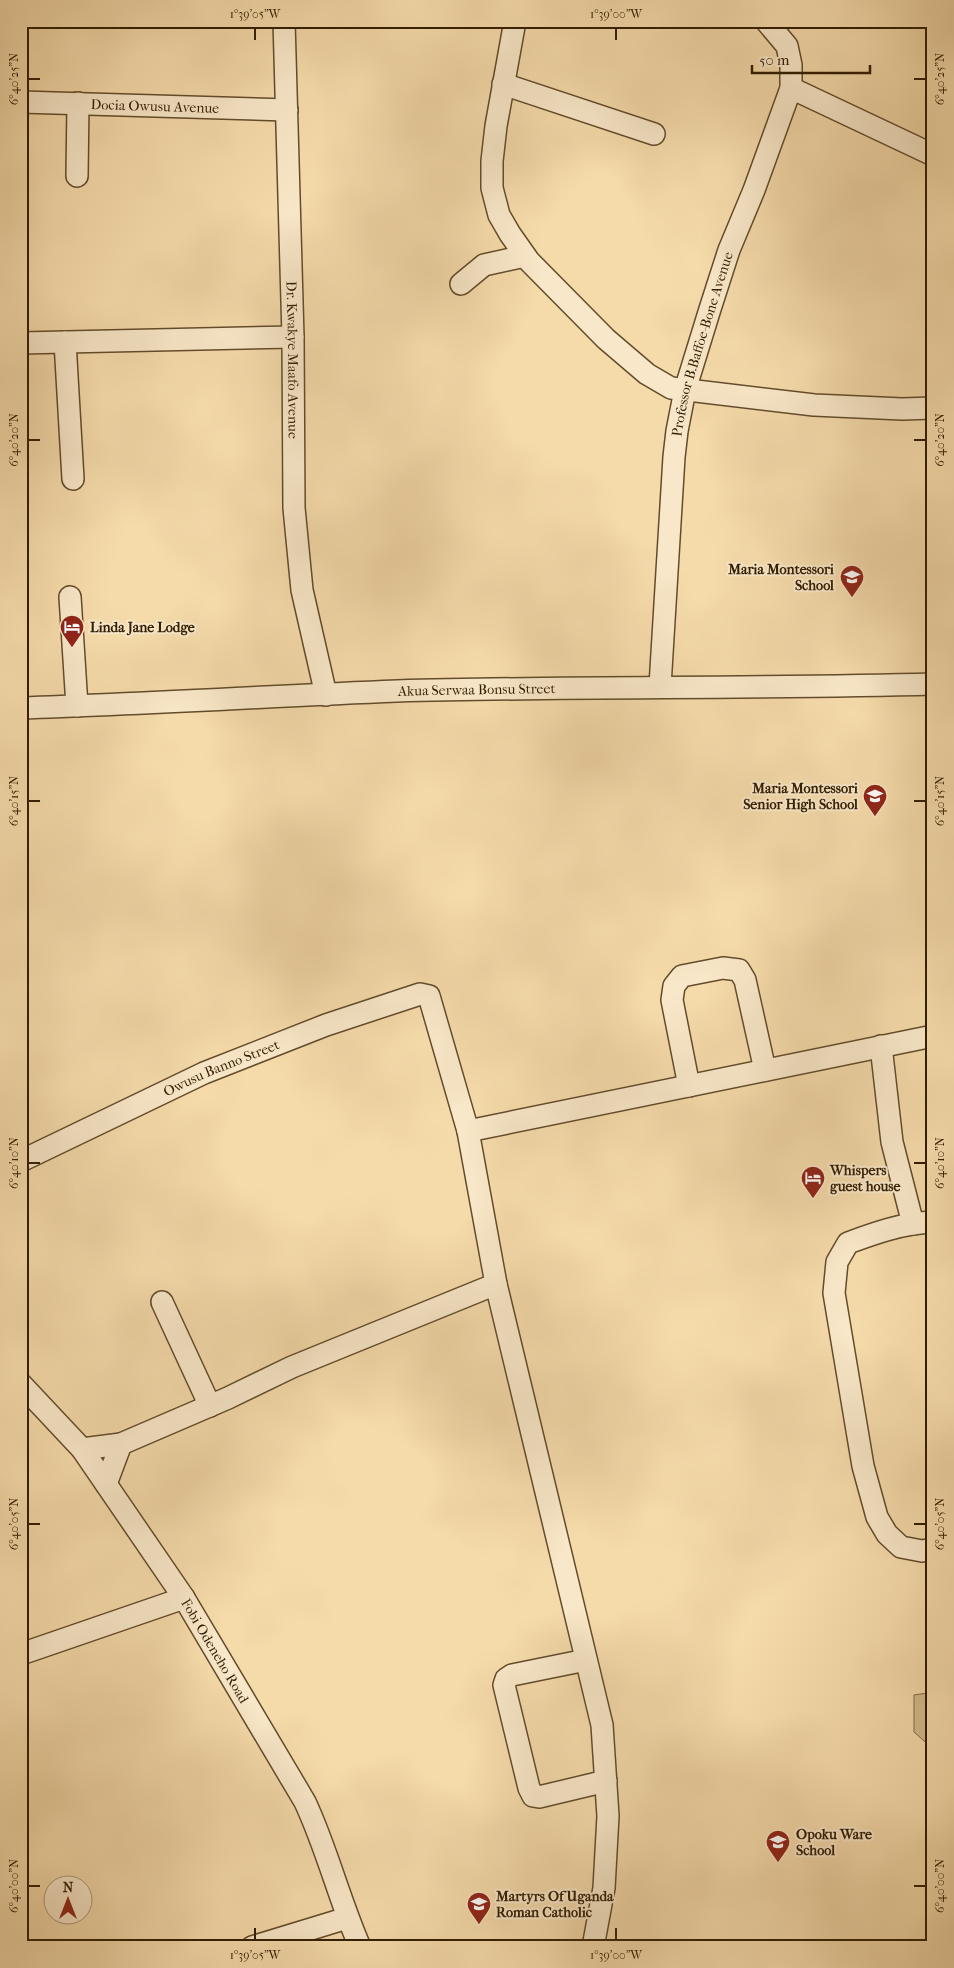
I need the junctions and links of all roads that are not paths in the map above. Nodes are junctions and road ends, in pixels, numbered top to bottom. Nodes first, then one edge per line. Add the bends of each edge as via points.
1 (284, 21) edge
2 (515, 21) edge
3 (766, 21) edge
4 (503, 84) junction
5 (791, 88) junction
6 (21, 102) edge
7 (78, 103) junction
8 (287, 110) junction
9 (654, 134) dead end
10 (933, 155) edge
11 (77, 176) dead end
12 (525, 256) junction
13 (461, 284) dead end
14 (293, 337) junction
15 (65, 342) junction
16 (21, 343) edge
17 (685, 390) junction
18 (933, 408) edge
19 (73, 479) dead end
20 (70, 597) dead end
21 (933, 684) edge
22 (660, 686) junction
23 (326, 695) junction
24 (77, 706) junction
25 (21, 708) edge
26 (933, 1036) edge
27 (881, 1046) junction
28 (765, 1070) junction
29 (689, 1086) junction
30 (468, 1131) junction
31 (21, 1162) edge
32 (923, 1223) edge
33 (496, 1284) junction
34 (162, 1302) dead end
35 (21, 1384) edge
36 (210, 1406) junction
37 (121, 1444) junction
38 (82, 1449) junction
39 (106, 1484) junction
40 (933, 1549) edge
41 (184, 1598) junction
42 (21, 1654) edge
43 (586, 1660) junction
44 (606, 1781) junction
45 (347, 1918) junction
46 (252, 1947) edge
47 (360, 1947) edge
48 (592, 1947) edge

1 - 8 street, Dr. Kwakye Maafo Avenue
2 - 4 street
3 - 5 street, Professor B.Baffoe-Bone Avenue via 787,46
4 - 9 street
4 - 12 street via 493,152 492,188 499,215
5 - 10 street
5 - 17 street, Professor B.Baffoe-Bone Avenue via 729,250
6 - 7 street, Docia Owusu Avenue
7 - 8 street, Docia Owusu Avenue
7 - 11 street
8 - 14 street, Dr. Kwakye Maafo Avenue
12 - 13 street via 484,265
12 - 17 street via 561,296 647,374 671,388
14 - 15 street
14 - 23 street, Dr. Kwakye Maafo Avenue via 295,535 302,590
15 - 16 street
15 - 19 street
17 - 18 street via 814,405 902,410
17 - 22 street, Professor B.Baffoe-Bone Avenue via 674,457
20 - 24 street
21 - 22 street, Akua Serwaa Bonsu Street
22 - 23 street, Akua Serwaa Bonsu Street
23 - 24 street, Akua Serwaa Bonsu Street
24 - 25 street, Akua Serwaa Bonsu Street
26 - 27 street
27 - 28 street
27 - 32 street via 892,1142
28 - 29 street
28 - 29 street via 746,980 739,970 723,968 682,976 674,986 672,1000
29 - 30 street
30 - 31 street, Owusu Banno Street via 429,996 424,994 335,1022 204,1073
30 - 33 street
32 - 40 street via 877,1232 848,1243 837,1262 834,1292 863,1466 877,1517 887,1534 901,1546 922,1551
33 - 36 street via 292,1367
33 - 43 street
34 - 36 street
35 - 38 street, Fobi Odeneho Road
36 - 37 street
37 - 38 street
37 - 39 street
38 - 39 street, Fobi Odeneho Road
39 - 41 street, Fobi Odeneho Road
41 - 42 street
41 - 45 street, Fobi Odeneho Road via 305,1802 318,1830
43 - 44 street via 602,1725
43 - 44 street via 512,1675 504,1686 533,1796
44 - 48 street via 608,1816 604,1888
45 - 46 street
45 - 47 street, Fobi Odeneho Road

